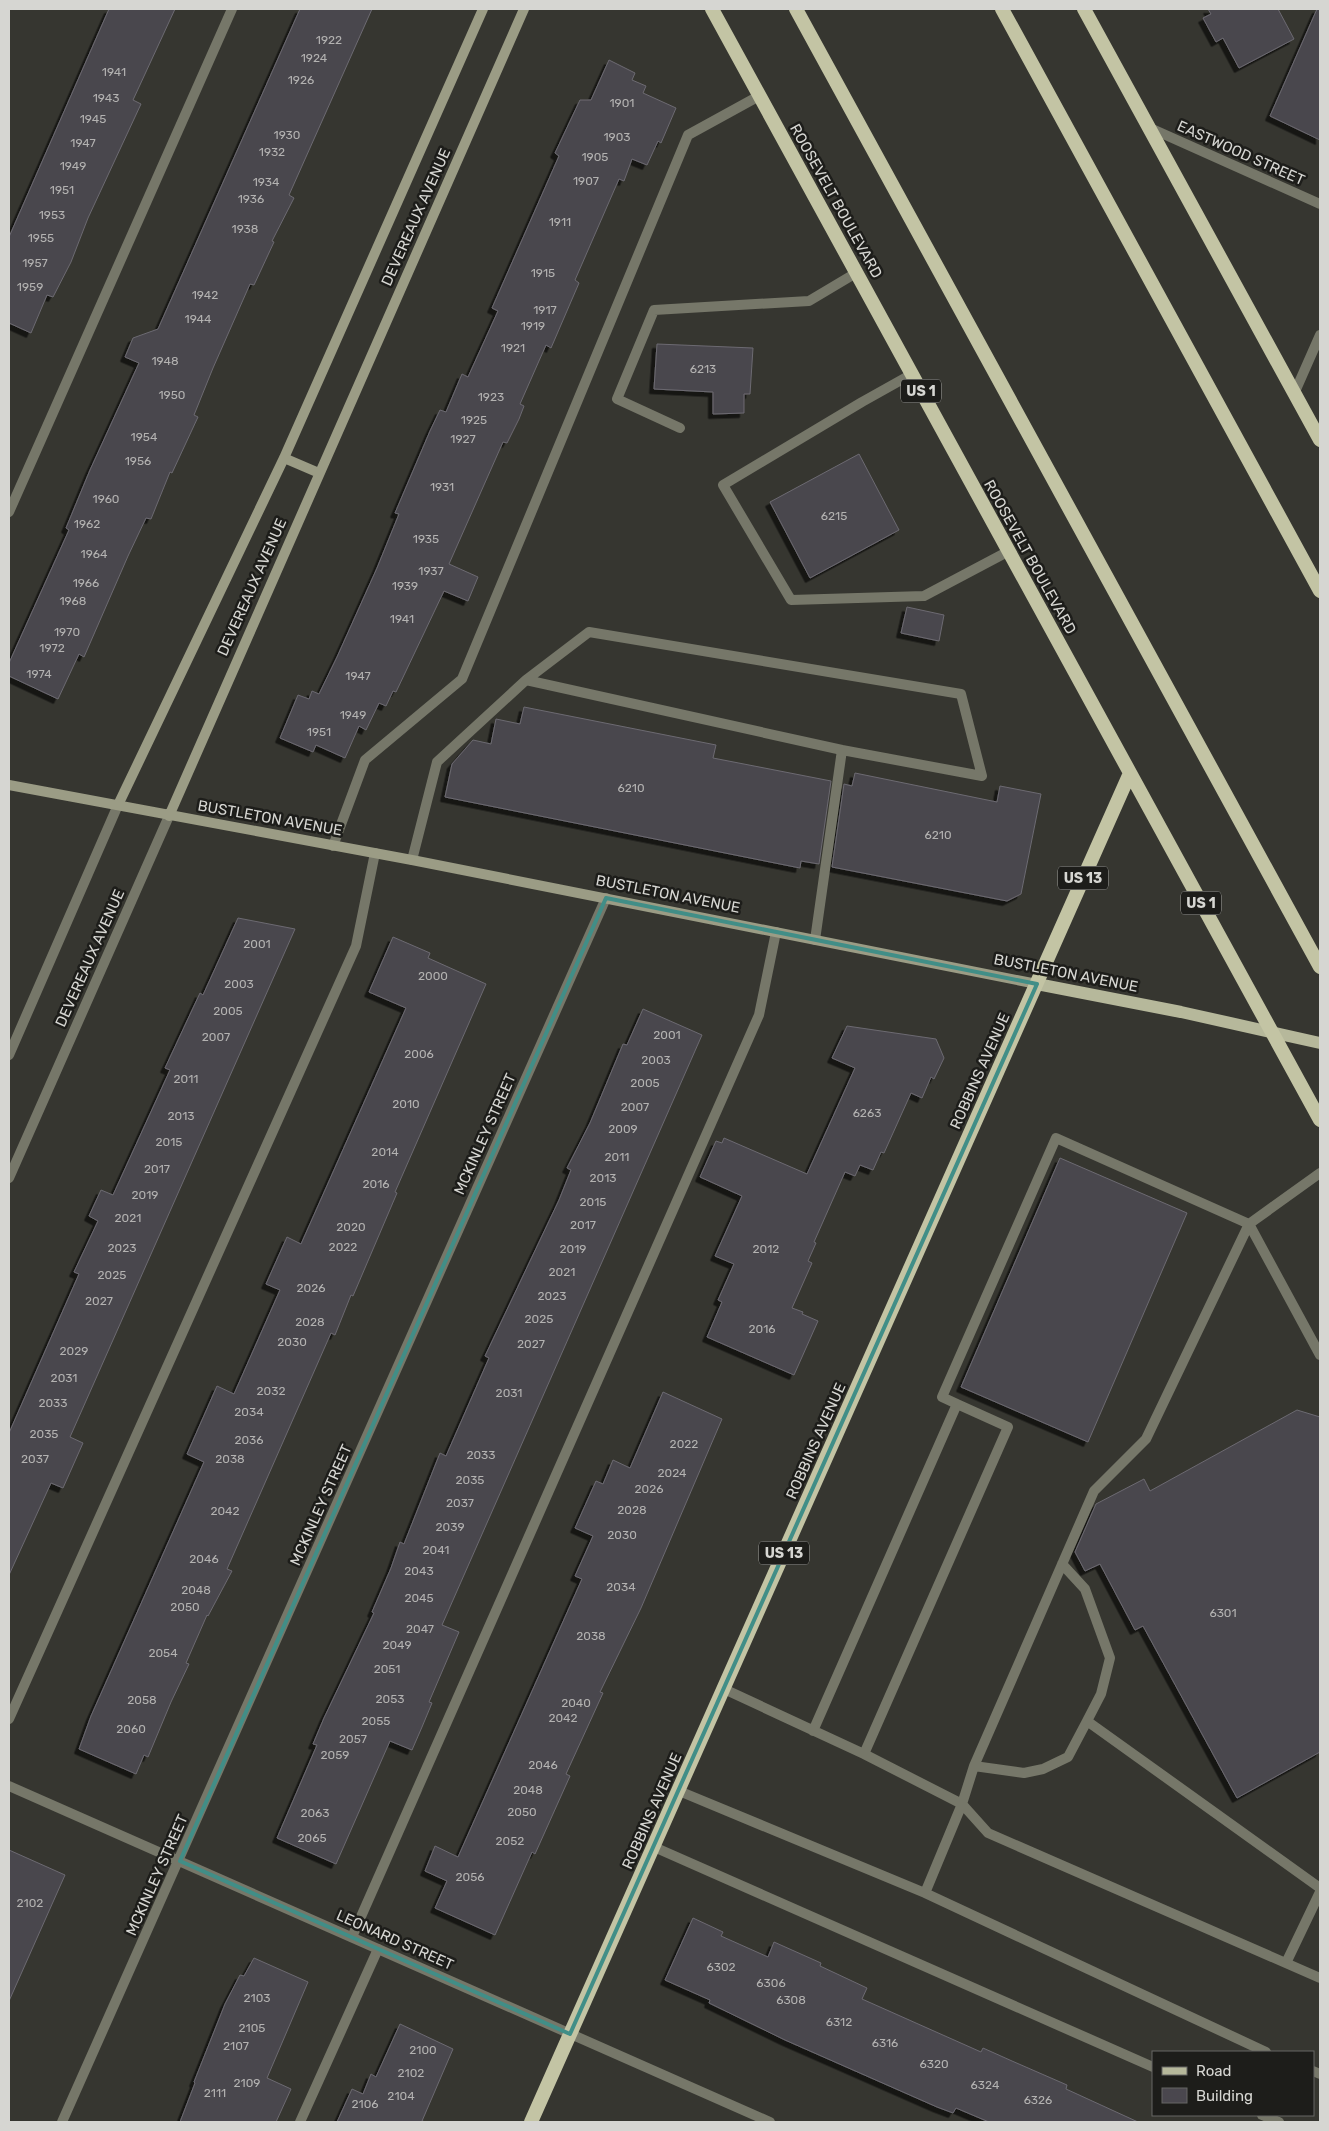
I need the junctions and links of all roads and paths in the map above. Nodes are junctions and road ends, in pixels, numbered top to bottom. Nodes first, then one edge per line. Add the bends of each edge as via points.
1 (232, 9) edge
2 (483, 9) edge
3 (524, 9) edge
4 (712, 9) edge
5 (796, 9) edge
6 (1002, 9) edge
7 (1084, 9) edge
8 (760, 96) junction
9 (1150, 128) junction
10 (1320, 204) edge
11 (856, 273) junction
12 (1320, 335) edge
13 (912, 374) junction
14 (1294, 394) junction
15 (680, 428) dead end
16 (1320, 440) edge
17 (284, 458) junction
18 (319, 473) junction
19 (9, 512) edge
20 (1008, 551) junction
21 (1320, 590) edge
22 (526, 680) junction
23 (842, 750) junction
24 (1130, 773) junction
25 (9, 785) edge
26 (118, 805) junction
27 (169, 816) junction
28 (333, 846) junction
29 (375, 853) junction
30 (412, 860) junction
31 (606, 898) junction
32 (776, 932) junction
33 (815, 940) junction
34 (1320, 967) edge
35 (1037, 984) junction
36 (1272, 1032) junction
37 (1320, 1043) edge
38 (9, 1055) edge
39 (1320, 1120) edge
40 (1320, 1173) edge
41 (9, 1178) edge
42 (1249, 1224) junction
43 (1320, 1355) edge
44 (957, 1404) junction
45 (1062, 1564) junction
46 (724, 1689) junction
47 (9, 1719) edge
48 (1087, 1721) junction
49 (814, 1731) junction
50 (864, 1754) junction
51 (974, 1766) junction
52 (9, 1786) edge
53 (679, 1791) junction
54 (962, 1804) junction
55 (654, 1847) junction
56 (180, 1861) junction
57 (1320, 1888) edge
58 (1320, 1892) edge
59 (925, 1893) junction
60 (352, 1937) junction
61 (378, 1949) junction
62 (1286, 1963) junction
63 (1320, 1978) edge
64 (570, 2034) junction
65 (1264, 2051) edge
66 (1152, 2067) edge
67 (1264, 2116) edge
68 (62, 2122) edge
69 (300, 2122) edge
70 (531, 2122) edge
71 (770, 2122) edge
72 (1279, 2122) edge

1 - 19 street
2 - 17 main road, DEVEREAUX AVENUE
3 - 18 main road, DEVEREAUX AVENUE
4 - 8 highway, ROOSEVELT BOULEVARD / US 1
5 - 34 highway
6 - 21 highway
7 - 9 highway
8 - 11 highway, ROOSEVELT BOULEVARD / US 1
8 - 28 street via 688,135 462,679 365,760
9 - 10 street, EASTWOOD STREET
9 - 14 highway
11 - 13 highway, ROOSEVELT BOULEVARD / US 1
11 - 15 street via 809,301 654,310 617,399
12 - 14 street
13 - 20 highway, ROOSEVELT BOULEVARD / US 1
13 - 20 street via 723,485 791,600 924,596
14 - 16 highway
17 - 18 main road
17 - 26 main road, DEVEREAUX AVENUE
18 - 27 main road, DEVEREAUX AVENUE
20 - 24 highway, ROOSEVELT BOULEVARD / US 1
22 - 23 street
22 - 23 street via 589,632 960,694 982,776
22 - 30 street via 437,762
23 - 33 street
24 - 35 highway, ROBBINS AVENUE / US 13
24 - 36 highway, ROOSEVELT BOULEVARD / US 1
25 - 26 main road, BUSTLETON AVENUE
26 - 27 main road, BUSTLETON AVENUE
26 - 38 street, DEVEREAUX AVENUE
27 - 28 main road, BUSTLETON AVENUE
27 - 41 street, DEVEREAUX AVENUE
28 - 29 main road, BUSTLETON AVENUE
29 - 30 main road, BUSTLETON AVENUE
29 - 47 street via 356,946
30 - 31 main road, BUSTLETON AVENUE
31 - 32 main road, BUSTLETON AVENUE
31 - 56 street, MCKINLEY STREET
32 - 33 main road, BUSTLETON AVENUE
32 - 60 street via 759,1015
33 - 35 main road, BUSTLETON AVENUE
35 - 36 main road, BUSTLETON AVENUE
35 - 46 highway, ROBBINS AVENUE / US 13
36 - 37 main road, BUSTLETON AVENUE
36 - 39 highway, ROOSEVELT BOULEVARD / US 1
40 - 42 street
42 - 43 street
42 - 44 street via 1056,1138 942,1397
42 - 45 street via 1146,1439 1094,1491
44 - 49 street
44 - 50 street via 1008,1427
45 - 48 street via 1085,1589 1110,1658 1101,1694
45 - 51 street
46 - 49 street
46 - 53 highway, ROBBINS AVENUE / US 13
48 - 51 street via 1068,1757 1043,1769 1024,1773
48 - 57 street
49 - 50 street
50 - 54 street
51 - 54 street
52 - 56 street, LEONARD STREET
53 - 55 highway, ROBBINS AVENUE / US 13
53 - 59 street
54 - 59 street
54 - 62 street via 988,1833
55 - 64 highway, ROBBINS AVENUE / US 13
55 - 66 street
56 - 60 street, LEONARD STREET
56 - 68 street, MCKINLEY STREET
58 - 62 street
59 - 65 street
60 - 61 street, LEONARD STREET
61 - 64 street, LEONARD STREET
61 - 69 street
62 - 63 street
64 - 70 highway, ROBBINS AVENUE / US 13
64 - 71 street, LEONARD STREET
67 - 72 street

